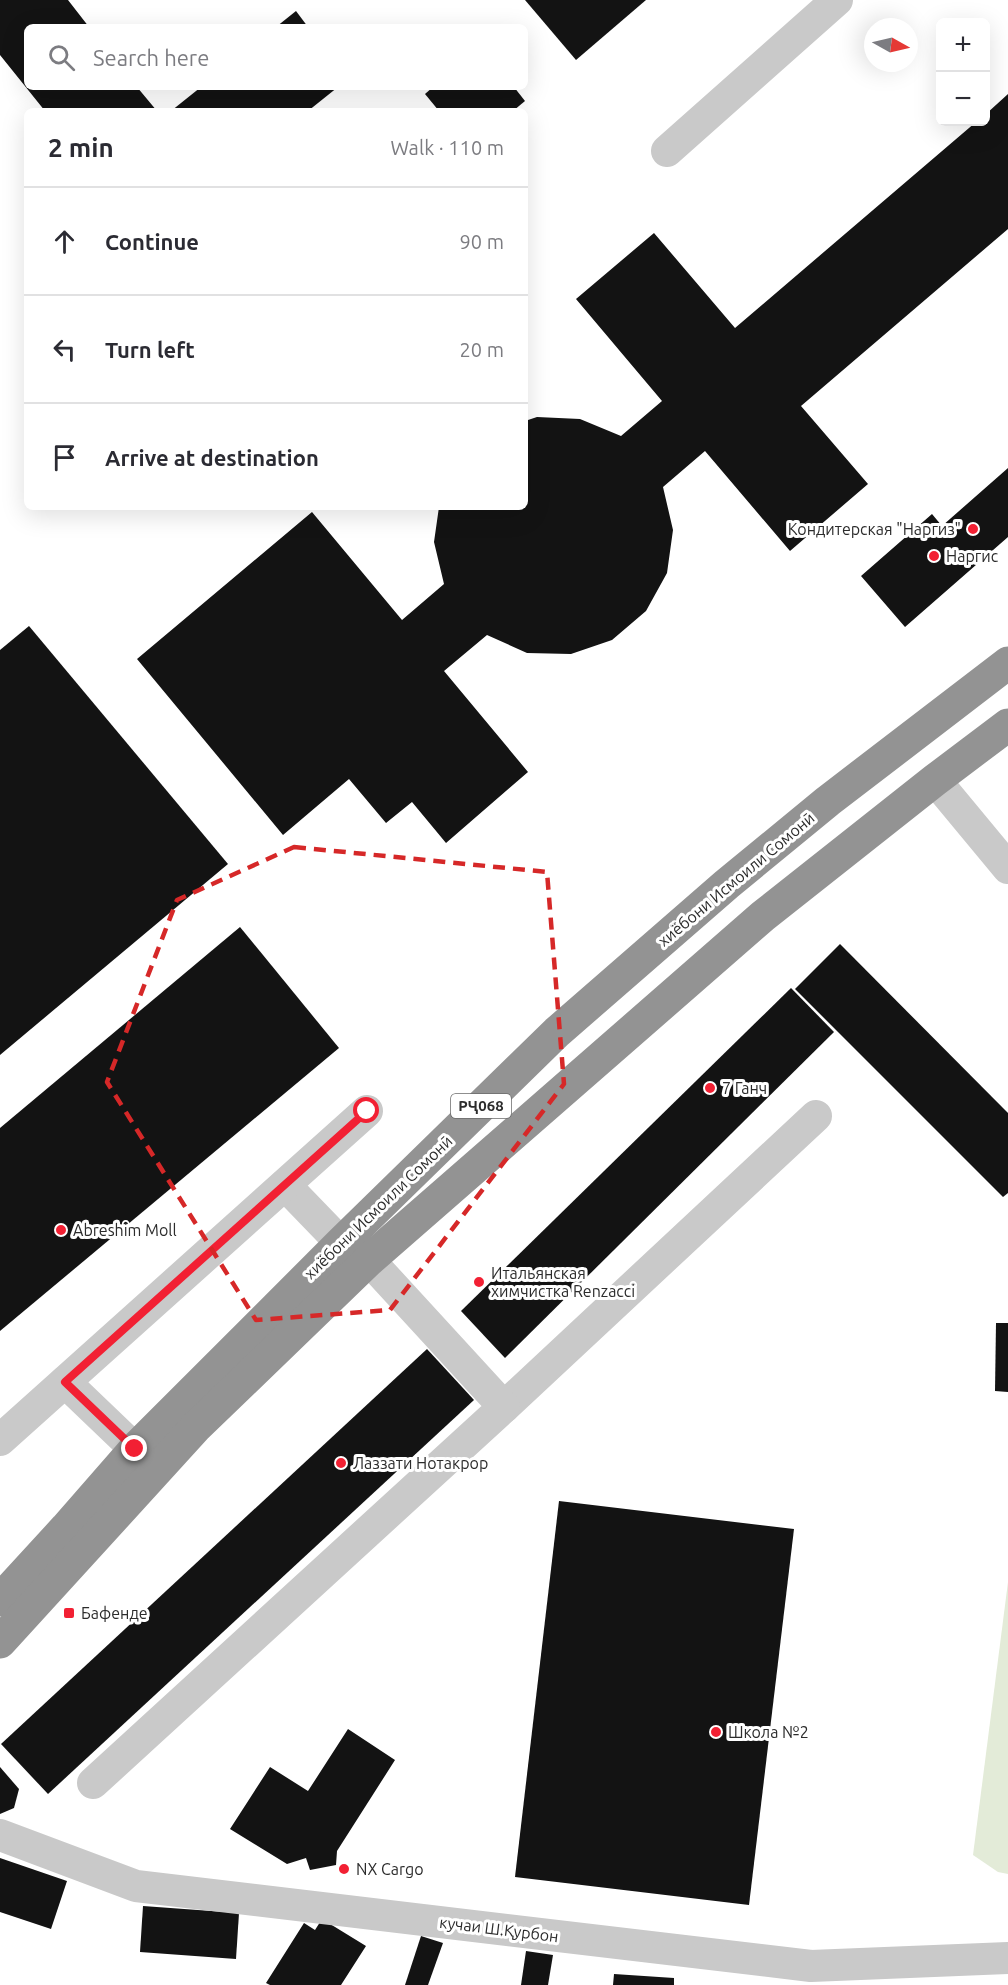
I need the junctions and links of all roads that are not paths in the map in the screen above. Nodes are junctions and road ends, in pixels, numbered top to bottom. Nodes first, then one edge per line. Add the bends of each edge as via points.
1 (837, 0) edge
2 (667, 151) dead end
3 (1008, 663) edge
4 (1008, 725) edge
5 (935, 780) junction
6 (1008, 867) edge
7 (367, 1111) dead end
8 (816, 1116) dead end
9 (285, 1185) junction
10 (341, 1243) junction
11 (369, 1260) junction
12 (65, 1382) junction
13 (504, 1407) junction
14 (0, 1440) edge
15 (135, 1449) junction
16 (0, 1600) edge
17 (0, 1642) edge
18 (93, 1783) dead end
19 (0, 1835) edge
20 (1008, 1958) edge

1 - 2 street
3 - 10 highway, хиёбони Исмоили Сомонӣ / РҶ068 via 727,884 557,1032
4 - 5 highway, хиёбони Исмоили Сомонӣ / РҶ068
5 - 6 street
5 - 11 highway, хиёбони Исмоили Сомонӣ / РҶ068 via 763,916
7 - 9 street
8 - 13 street
9 - 10 street
9 - 12 street
10 - 15 highway, хиёбони Исмоили Сомонӣ / РҶ068
11 - 13 street
11 - 17 highway, хиёбони Исмоили Сомонӣ / РҶ068 via 196,1427
12 - 14 street
12 - 15 street
13 - 18 street
15 - 16 highway, хиёбони Исмоили Сомонӣ / РҶ068
19 - 20 street, кучаи Ш.Қурбон via 136,1886 811,1966

